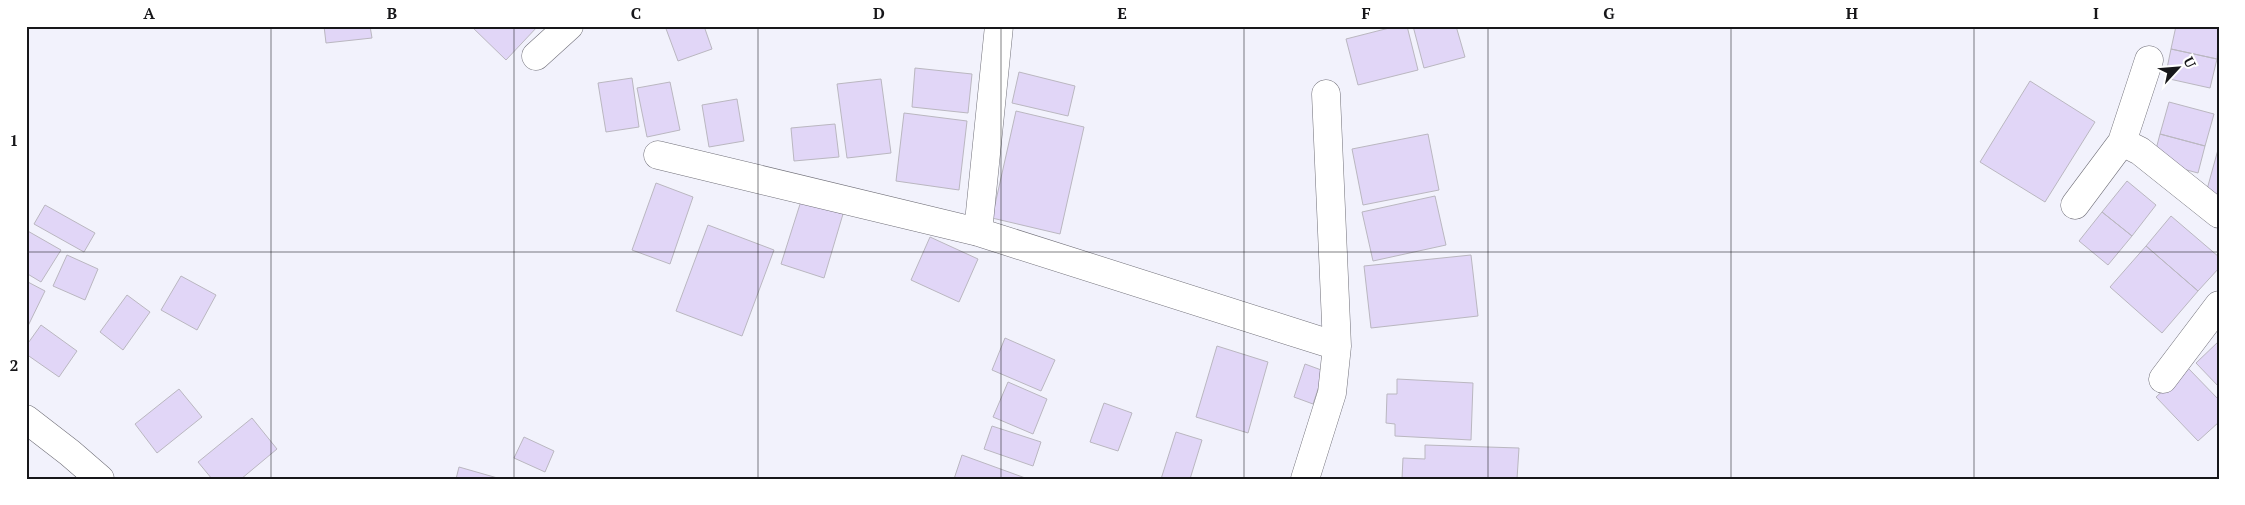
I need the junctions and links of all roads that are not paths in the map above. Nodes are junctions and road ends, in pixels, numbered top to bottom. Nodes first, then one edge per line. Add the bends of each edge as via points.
1 (569, 26) edge
2 (999, 26) edge
3 (536, 56) dead end
4 (2149, 60) dead end
5 (1326, 94) dead end
6 (2122, 142) junction
7 (658, 155) dead end
8 (2076, 205) dead end
9 (2219, 214) edge
10 (978, 232) junction
11 (2219, 305) edge
12 (1337, 346) junction
13 (2163, 378) dead end
14 (26, 419) edge
15 (100, 479) edge
16 (1304, 479) edge

1 - 3 street
2 - 10 street
4 - 6 street
5 - 12 street
6 - 8 street
6 - 9 street via 2140,152
7 - 10 street
10 - 12 street
11 - 13 street
12 - 16 street via 1332,394
14 - 15 street

